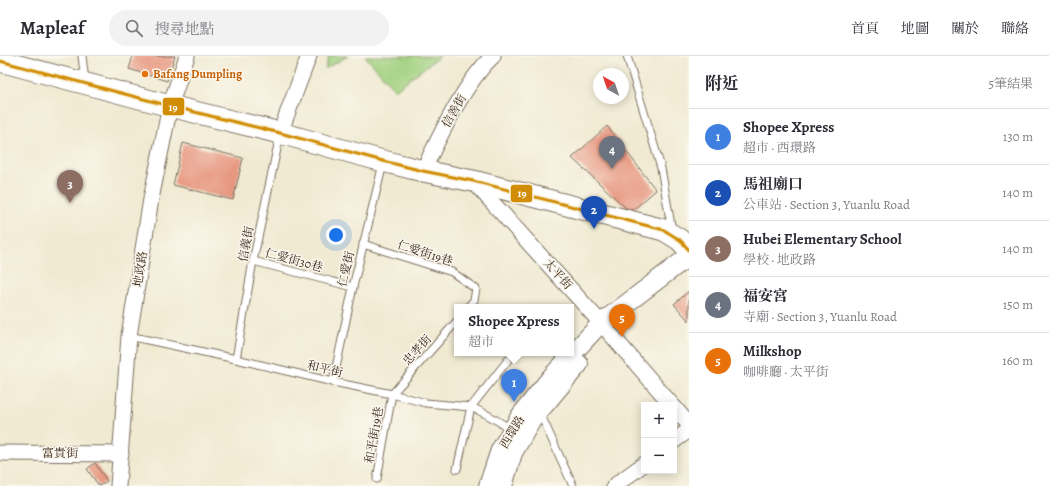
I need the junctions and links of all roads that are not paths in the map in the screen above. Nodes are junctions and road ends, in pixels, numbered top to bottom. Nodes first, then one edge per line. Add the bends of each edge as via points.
1 (82, 56) edge
2 (187, 56) edge
3 (309, 56) edge
4 (493, 56) edge
5 (627, 56) edge
6 (8, 61) edge
7 (86, 84) junction
8 (170, 106) junction
9 (280, 133) junction
10 (383, 161) junction
11 (423, 172) junction
12 (473, 181) junction
13 (672, 235) junction
14 (363, 244) junction
15 (689, 250) edge
16 (689, 256) edge
17 (253, 260) junction
18 (689, 268) edge
19 (353, 287) junction
20 (471, 304) edge
21 (454, 323) edge
22 (605, 327) junction
23 (129, 336) junction
24 (574, 356) edge
25 (574, 356) edge
26 (236, 359) junction
27 (508, 360) dead end
28 (333, 382) junction
29 (392, 394) junction
30 (669, 402) edge
31 (471, 407) junction
32 (677, 411) edge
33 (539, 412) junction
34 (689, 425) edge
35 (512, 430) junction
36 (689, 430) edge
37 (677, 439) edge
38 (0, 453) edge
39 (121, 454) junction
40 (641, 466) edge
41 (457, 469) dead end
42 (377, 479) dead end
43 (118, 486) edge
44 (488, 486) edge
45 (503, 486) edge
46 (573, 486) edge
47 (614, 486) edge

1 - 7 lane
2 - 8 street, 地政路
3 - 9 street
4 - 11 street, 信善街 via 466,91
5 - 13 lane via 661,168
6 - 7 main road
7 - 8 main road
8 - 9 main road
8 - 23 street, 地政路 via 151,199
9 - 10 main road
9 - 17 lane, 信義街
10 - 11 main road
10 - 14 lane, 仁愛街
11 - 12 main road
12 - 13 main road via 658,228
12 - 22 street, 太平街
13 - 15 main road
14 - 19 lane, 仁愛街
14 - 20 lane, 仁愛街19巷 via 452,272 476,289
16 - 22 street, 西環路
17 - 19 lane, 仁愛街30巷
17 - 26 lane, 信義街
18 - 22 street, 西環路
19 - 28 lane, 仁愛街
21 - 29 lane, 忠孝街
22 - 24 street, 西環路
22 - 30 street, 太平街
22 - 33 street, 西環路
23 - 26 lane, 和平街
23 - 39 street, 地政路
25 - 35 street, 西環路 via 551,377
26 - 28 lane, 和平街
27 - 31 lane
28 - 29 lane, 和平街
29 - 31 lane, 和平街 via 426,403
29 - 42 lane, 和平街19巷
31 - 35 lane, 和平街
31 - 41 lane
32 - 34 street
33 - 45 street, 西環路 via 513,453
33 - 46 lane
35 - 44 street, 西環路 via 500,450
36 - 37 street
38 - 39 street, 富貴街
39 - 43 street, 地政路
40 - 47 street

